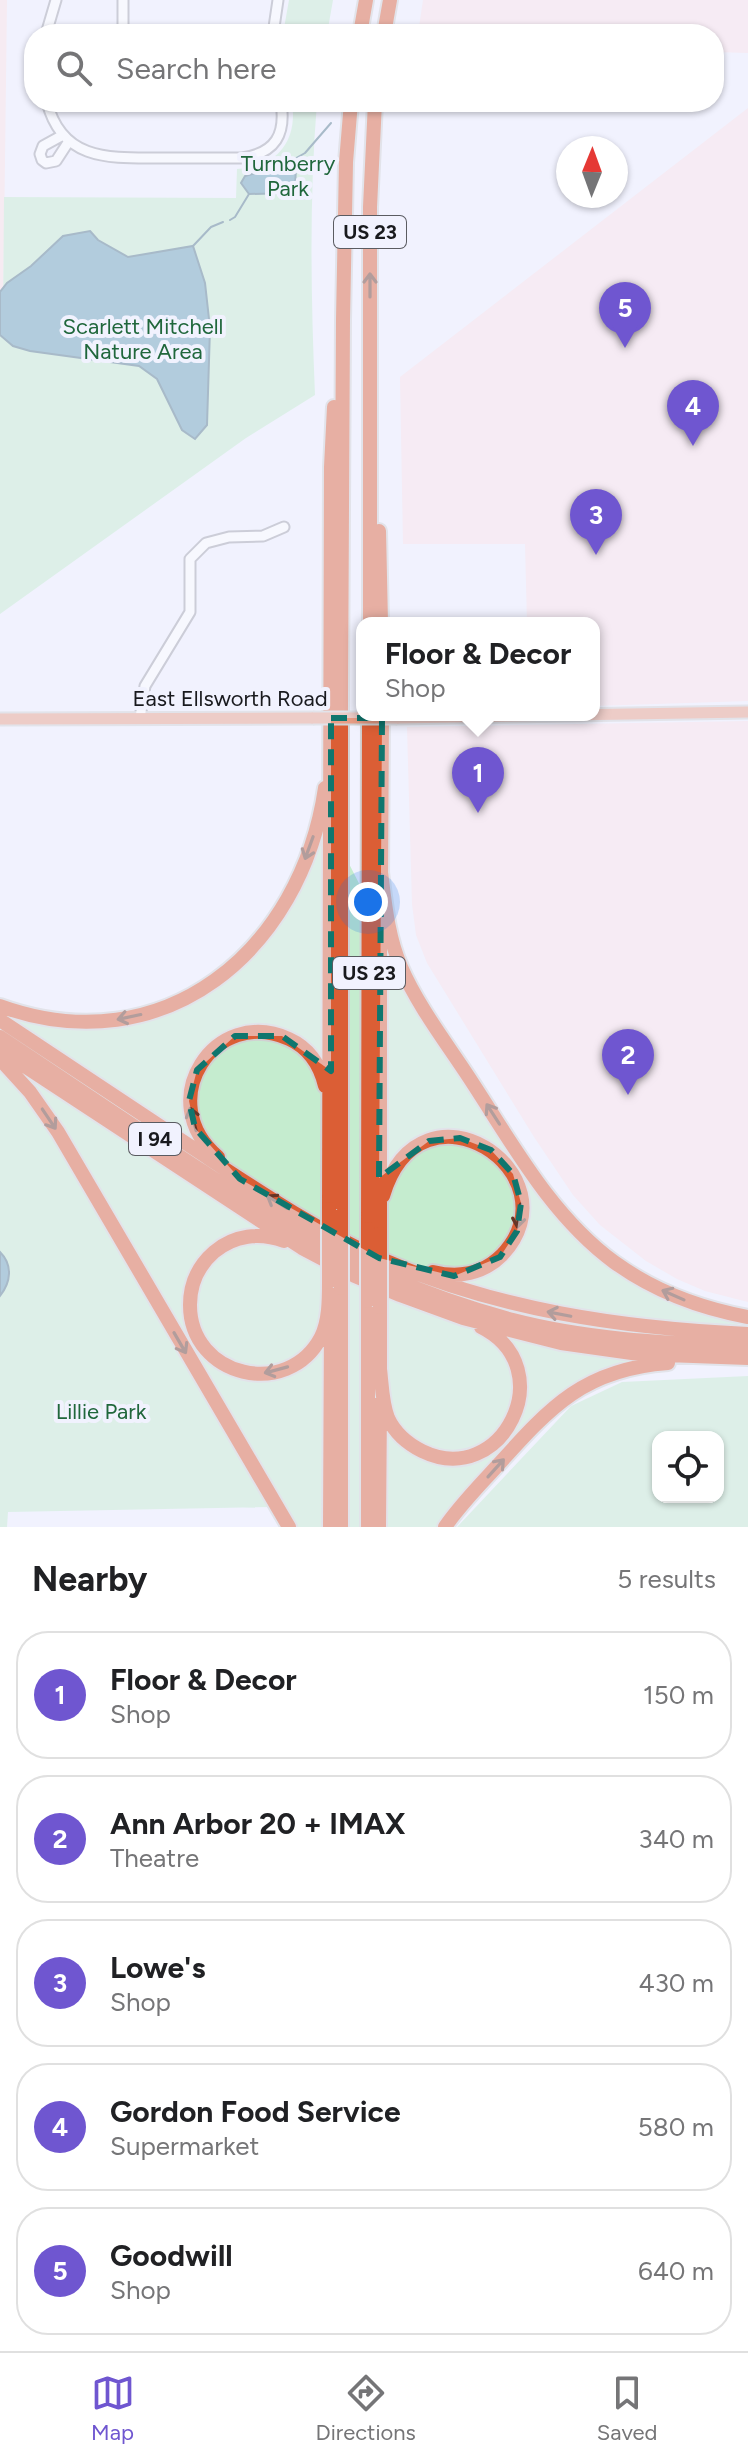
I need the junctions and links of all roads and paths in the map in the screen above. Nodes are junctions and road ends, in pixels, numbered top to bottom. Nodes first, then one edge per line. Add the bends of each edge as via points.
1 (56, 0) edge
2 (123, 0) edge
3 (278, 0) edge
4 (366, 0) edge
5 (390, 0) edge
6 (48, 24) edge
7 (123, 24) edge
8 (274, 24) edge
9 (362, 24) edge
10 (386, 24) edge
11 (50, 112) edge
12 (281, 112) edge
13 (350, 112) edge
14 (375, 112) edge
15 (343, 320) junction
16 (370, 363) junction
17 (284, 527) dead end
18 (370, 617) edge
19 (381, 617) edge
20 (748, 712) edge
21 (600, 715) edge
22 (140, 718) junction
23 (356, 718) edge
24 (0, 719) edge
25 (369, 721) edge
26 (382, 721) edge
27 (331, 744) junction
28 (381, 872) junction
29 (0, 1006) edge
30 (0, 1020) edge
31 (0, 1037) edge
32 (0, 1050) edge
33 (0, 1059) edge
34 (330, 1114) junction
35 (240, 1179) junction
36 (335, 1212) junction
37 (380, 1212) junction
38 (374, 1231) junction
39 (302, 1248) junction
40 (399, 1266) junction
41 (333, 1289) junction
42 (374, 1304) junction
43 (748, 1317) edge
44 (463, 1318) junction
45 (748, 1334) edge
46 (748, 1347) edge
47 (748, 1358) edge
48 (380, 1369) junction
49 (289, 1527) edge
50 (330, 1527) edge
51 (341, 1527) edge
52 (368, 1527) edge
53 (379, 1527) edge
54 (445, 1527) edge

1 - 6 street
2 - 7 street
3 - 8 street
4 - 9 highway
5 - 10 highway
11 - 12 street via 66,138 107,158 254,157 276,141
13 - 15 highway, US 23
16 -> 14 highway, US 23
15 - 27 highway via 331,467
15 - 36 highway, US 23
16 - 18 highway, US 23
16 - 19 highway via 377,413
17 - 22 street via 263,536 206,543 190,559 190,612 145,686
20 - 21 main road, East Ellsworth Road, bridge
22 - 23 main road, East Ellsworth Road, bridge
22 - 24 main road, East Ellsworth Road
25 - 38 highway, US 23
26 - 28 highway
27 -> 29 highway via 319,817 300,873 261,938 220,977 161,1009 106,1021 61,1021
27 - 34 highway
28 - 37 highway
43 -> 28 highway via 694,1304 638,1278 585,1238 560,1211 414,993 393,943
30 - 35 highway, I 94
31 - 46 highway, I 94 via 288,1226 402,1283 491,1314 590,1336
32 - 39 highway
33 -> 49 highway via 58,1132
35 -> 34 highway via 202,1141 191,1117 197,1070 221,1043 266,1032 296,1042 320,1069
34 - 36 highway
40 -> 35 highway, I 94 via 314,1225
36 - 41 highway, bridge
37 - 38 highway
37 -> 40 highway via 388,1181 403,1157 442,1138 468,1139 491,1150 519,1188 517,1231 510,1246 488,1266 454,1276
38 - 42 highway, bridge
41 -> 39 highway via 317,1342 301,1360 274,1373 257,1375 227,1367 198,1337 190,1313 191,1287 217,1249 249,1236
39 - 44 highway via 355,1276
45 -> 40 highway, I 94 via 629,1326 543,1311
41 - 50 highway
41 - 51 highway
42 - 48 highway
42 - 52 highway
44 - 47 highway via 596,1348
44 - 48 highway via 505,1346 518,1372 516,1413 500,1439 486,1448 458,1458 442,1457 404,1440 389,1419
54 -> 47 highway via 532,1427 569,1394 620,1370 649,1364
48 - 53 highway

